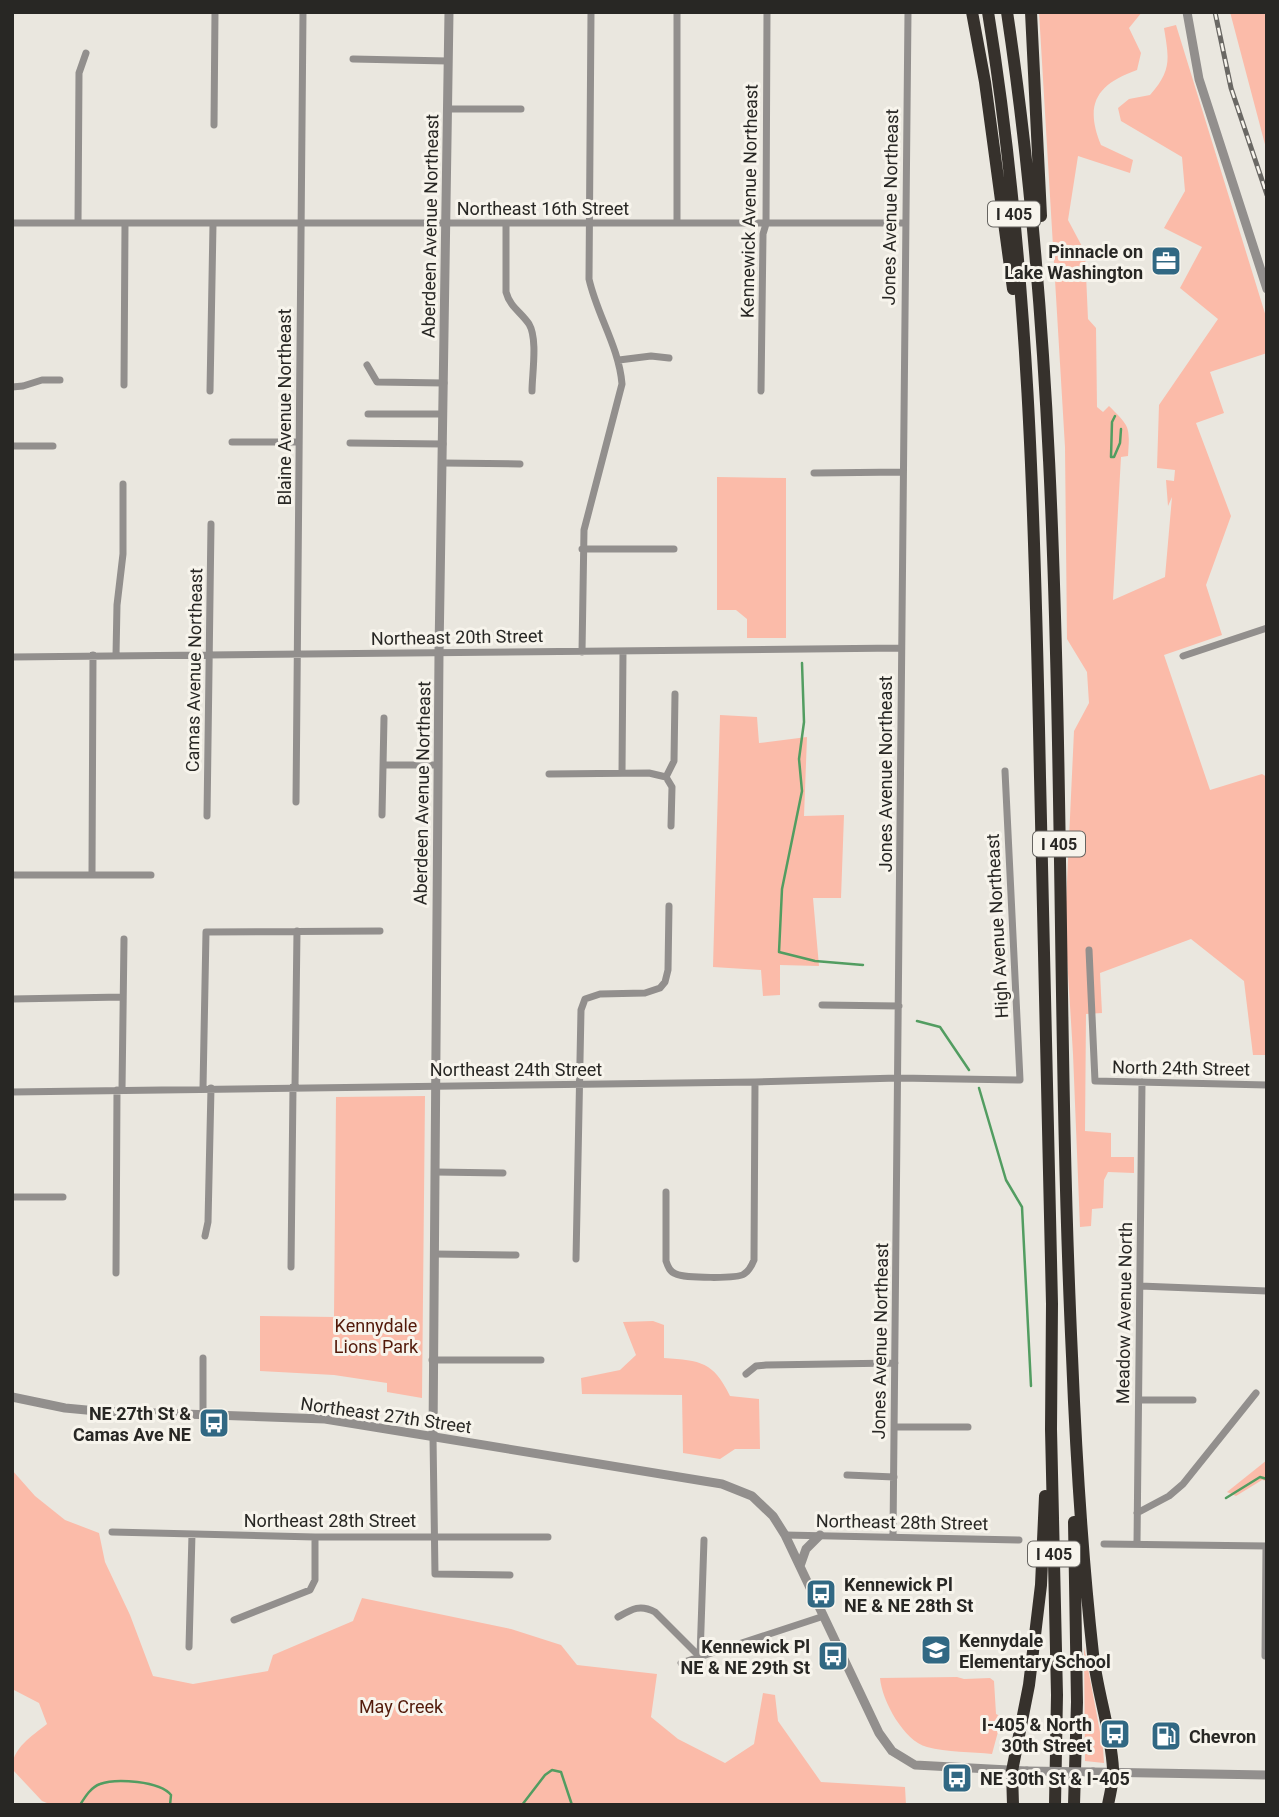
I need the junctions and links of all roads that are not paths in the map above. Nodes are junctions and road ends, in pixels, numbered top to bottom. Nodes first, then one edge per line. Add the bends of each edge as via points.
1 (215, 12) edge
2 (303, 12) edge
3 (449, 12) edge
4 (591, 12) edge
5 (677, 12) edge
6 (767, 12) edge
7 (908, 12) edge
8 (972, 12) edge
9 (988, 12) edge
10 (1007, 12) edge
11 (1031, 12) edge
12 (1186, 12) edge
13 (86, 53) dead end
14 (353, 59) dead end
15 (448, 61) junction
16 (447, 109) junction
17 (521, 109) dead end
18 (214, 125) dead end
19 (12, 223) edge
20 (78, 223) junction
21 (590, 223) junction
22 (677, 223) junction
23 (906, 223) junction
24 (125, 224) junction
25 (213, 224) junction
26 (301, 224) junction
27 (766, 224) junction
28 (444, 225) junction
29 (506, 225) junction
30 (1267, 289) edge
31 (1042, 332) junction
32 (669, 358) dead end
33 (619, 360) junction
34 (367, 365) dead end
35 (60, 380) dead end
36 (444, 383) junction
37 (124, 385) dead end
38 (12, 387) edge
39 (210, 391) dead end
40 (532, 391) dead end
41 (761, 391) dead end
42 (368, 414) dead end
43 (443, 414) junction
44 (1029, 417) junction
45 (232, 442) dead end
46 (299, 442) junction
47 (351, 443) dead end
48 (443, 444) junction
49 (12, 446) edge
50 (53, 446) dead end
51 (443, 463) junction
52 (520, 464) dead end
53 (903, 472) junction
54 (814, 473) dead end
55 (123, 484) dead end
56 (211, 524) dead end
57 (674, 549) dead end
58 (582, 550) junction
59 (1267, 628) edge
60 (901, 649) junction
61 (623, 651) junction
62 (582, 652) junction
63 (439, 653) junction
64 (299, 654) junction
65 (93, 655) junction
66 (116, 655) junction
67 (210, 655) junction
68 (1183, 656) dead end
69 (12, 657) edge
70 (675, 694) dead end
71 (384, 718) dead end
72 (383, 765) junction
73 (438, 765) junction
74 (1005, 771) dead end
75 (622, 772) junction
76 (549, 774) dead end
77 (666, 778) junction
78 (296, 802) dead end
79 (208, 816) dead end
80 (382, 816) dead end
81 (671, 825) dead end
82 (12, 874) edge
83 (92, 874) junction
84 (151, 875) dead end
85 (669, 906) dead end
86 (297, 931) junction
87 (380, 931) dead end
88 (124, 939) dead end
89 (1089, 950) dead end
90 (123, 997) junction
91 (12, 999) edge
92 (822, 1006) dead end
93 (899, 1006) junction
94 (898, 1078) junction
95 (1020, 1080) joint
96 (755, 1082) junction
97 (1142, 1083) junction
98 (579, 1084) junction
99 (435, 1085) junction
100 (1267, 1085) edge
101 (294, 1087) junction
102 (207, 1088) junction
103 (120, 1090) junction
104 (12, 1092) edge
105 (435, 1172) junction
106 (503, 1173) dead end
107 (666, 1192) dead end
108 (63, 1196) dead end
109 (12, 1197) edge
110 (205, 1236) dead end
111 (434, 1254) junction
112 (516, 1255) dead end
113 (576, 1259) dead end
114 (291, 1267) dead end
115 (116, 1273) dead end
116 (1140, 1286) junction
117 (1267, 1291) edge
118 (1052, 1304) junction
119 (1072, 1357) junction
120 (203, 1358) dead end
121 (432, 1360) junction
122 (541, 1360) dead end
123 (895, 1363) junction
124 (746, 1374) dead end
125 (1256, 1393) dead end
126 (12, 1397) edge
127 (1139, 1400) junction
128 (1193, 1400) dead end
129 (203, 1415) junction
130 (895, 1427) junction
131 (968, 1427) dead end
132 (433, 1437) junction
133 (847, 1475) dead end
134 (894, 1477) junction
135 (1137, 1513) junction
136 (112, 1532) dead end
137 (192, 1534) junction
138 (785, 1535) junction
139 (820, 1535) junction
140 (434, 1536) junction
141 (548, 1536) dead end
142 (893, 1536) junction
143 (315, 1537) junction
144 (704, 1540) dead end
145 (1019, 1540) dead end
146 (1137, 1543) junction
147 (1104, 1544) dead end
148 (1266, 1546) edge
149 (800, 1566) junction
150 (510, 1575) dead end
151 (824, 1616) junction
152 (618, 1617) dead end
153 (234, 1620) dead end
154 (189, 1647) dead end
155 (1265, 1656) edge
156 (700, 1657) junction
157 (681, 1663) dead end
158 (1012, 1771) junction
159 (1114, 1773) junction
160 (1267, 1775) edge
161 (1013, 1805) edge
162 (1055, 1805) edge
163 (1074, 1805) edge
164 (1108, 1805) edge

1 - 18 street
2 - 26 street, Blaine Avenue Northeast
3 - 15 street, Aberdeen Avenue Northeast
4 - 21 street
5 - 22 street
6 - 27 street, Kennewick Avenue Northeast
7 - 23 street, Jones Avenue Northeast
8 - 44 highway via 992,128
9 - 44 highway, I 405 via 1008,160
10 - 31 highway, I 405 via 1032,205
11 - 31 highway
12 - 30 street via 1199,79
13 - 20 street via 79,73
14 - 15 street
15 - 16 street, Aberdeen Avenue Northeast
16 - 17 street
16 - 28 street, Aberdeen Avenue Northeast
19 - 20 street, Northeast 16th Street
20 - 24 street, Northeast 16th Street
21 - 22 street, Northeast 16th Street
21 - 29 street, Northeast 16th Street
21 - 33 street via 589,279
22 - 27 street, Northeast 16th Street
23 - 27 street, Northeast 16th Street
23 - 53 street, Jones Avenue Northeast
24 - 25 street, Northeast 16th Street
24 - 37 street
25 - 26 street, Northeast 16th Street
25 - 39 street
26 - 28 street, Northeast 16th Street
26 - 46 street, Blaine Avenue Northeast
27 - 41 street, Kennewick Avenue Northeast
28 - 29 street, Northeast 16th Street
28 - 36 street, Aberdeen Avenue Northeast
29 - 40 street via 506,292 533,335
31 - 119 highway, I 405 via 1053,570
32 - 33 street
33 - 58 street via 620,397
34 - 36 street via 377,383
35 - 38 street
36 - 43 street, Aberdeen Avenue Northeast
42 - 43 street
43 - 48 street, Aberdeen Avenue Northeast
44 - 118 highway, I 405
45 - 46 street
46 - 64 street, Blaine Avenue Northeast
47 - 48 street
48 - 51 street, Aberdeen Avenue Northeast
49 - 50 street
51 - 52 street
51 - 63 street, Aberdeen Avenue Northeast
53 - 54 street
53 - 60 street, Jones Avenue Northeast
55 - 66 street
56 - 67 street, Camas Avenue Northeast
57 - 58 street
58 - 62 street
59 - 68 street
60 - 61 street, Northeast 20th Street
60 - 93 street, Jones Avenue Northeast
61 - 62 street, Northeast 20th Street
61 - 75 street
62 - 63 street, Northeast 20th Street
63 - 64 street, Northeast 20th Street
63 - 73 street, Aberdeen Avenue Northeast
64 - 67 street, Northeast 20th Street
64 - 78 street, Blaine Avenue Northeast
65 - 66 street, Northeast 20th Street
65 - 69 street, Northeast 20th Street
65 - 83 street
66 - 67 street, Northeast 20th Street
67 - 79 street, Camas Avenue Northeast
70 - 77 street via 674,761
71 - 72 street
72 - 73 street
72 - 80 street
73 - 99 street, Aberdeen Avenue Northeast
74 - 95 street, High Avenue Northeast
75 - 76 street
75 - 77 street via 656,773
77 - 81 street via 672,787
82 - 83 street
83 - 84 street
85 - 98 street via 668,970 660,988 585,999 580,1016
86 - 87 street
86 - 101 street
86 - 102 street via 206,932
88 - 90 street
89 - 97 street, North 24th Street via 1095,1081
90 - 91 street
90 - 103 street
92 - 93 street
93 - 94 street, Jones Avenue Northeast
94 - 95 street, Northeast 24th Street
94 - 96 street, Northeast 24th Street
94 - 123 street, Jones Avenue Northeast
96 - 98 street, Northeast 24th Street
96 - 107 street via 754,1260 744,1274 681,1275 671,1270 666,1261
97 - 100 street, North 24th Street
97 - 116 street, Meadow Avenue North
98 - 99 street, Northeast 24th Street
98 - 113 street
99 - 101 street, Northeast 24th Street
99 - 105 street, Aberdeen Avenue Northeast
101 - 102 street, Northeast 24th Street
101 - 114 street
102 - 103 street, Northeast 24th Street
102 - 110 street
103 - 104 street, Northeast 24th Street
103 - 115 street
105 - 106 street
105 - 111 street, Aberdeen Avenue Northeast
108 - 109 street
111 - 112 street
111 - 121 street, Aberdeen Avenue Northeast
116 - 117 street
116 - 127 street, Meadow Avenue North
118 - 158 highway via 1041,1585 1029,1685
118 - 162 highway, I 405
119 - 159 highway via 1093,1658
119 - 163 highway, I 405
120 - 129 street
121 - 122 street
121 - 132 street, Aberdeen Avenue Northeast
123 - 124 street via 766,1365
123 - 130 street, Jones Avenue Northeast
125 - 135 street via 1183,1484
126 - 129 street, Northeast 27th Street via 65,1408
127 - 128 street
127 - 135 street, Meadow Avenue North
129 - 132 street, Northeast 27th Street via 325,1419
130 - 131 street
130 - 134 street, Jones Avenue Northeast
132 - 138 street, Northeast 27th Street via 722,1484 764,1505
132 - 140 street, Aberdeen Avenue Northeast
133 - 134 street
134 - 142 street, Jones Avenue Northeast
135 - 146 street, Meadow Avenue North
136 - 137 street, Northeast 28th Street
137 - 143 street, Northeast 28th Street
137 - 154 street
138 - 139 street, Northeast 28th Street
138 - 149 street
139 - 142 street, Northeast 28th Street
139 - 149 street via 806,1549
140 - 141 street, Northeast 28th Street
140 - 143 street, Northeast 28th Street
140 - 150 street, Aberdeen Avenue Northeast via 435,1574
142 - 145 street, Northeast 28th Street
143 - 153 street via 315,1580 310,1590
144 - 156 street
146 - 147 street
146 - 148 street
148 - 155 street
149 - 151 street
151 - 156 street
151 - 158 street via 879,1733 898,1755 925,1768
152 - 156 street via 645,1607
156 - 157 street
158 - 159 street, bridge
158 - 161 highway
159 - 160 street
159 - 164 highway

